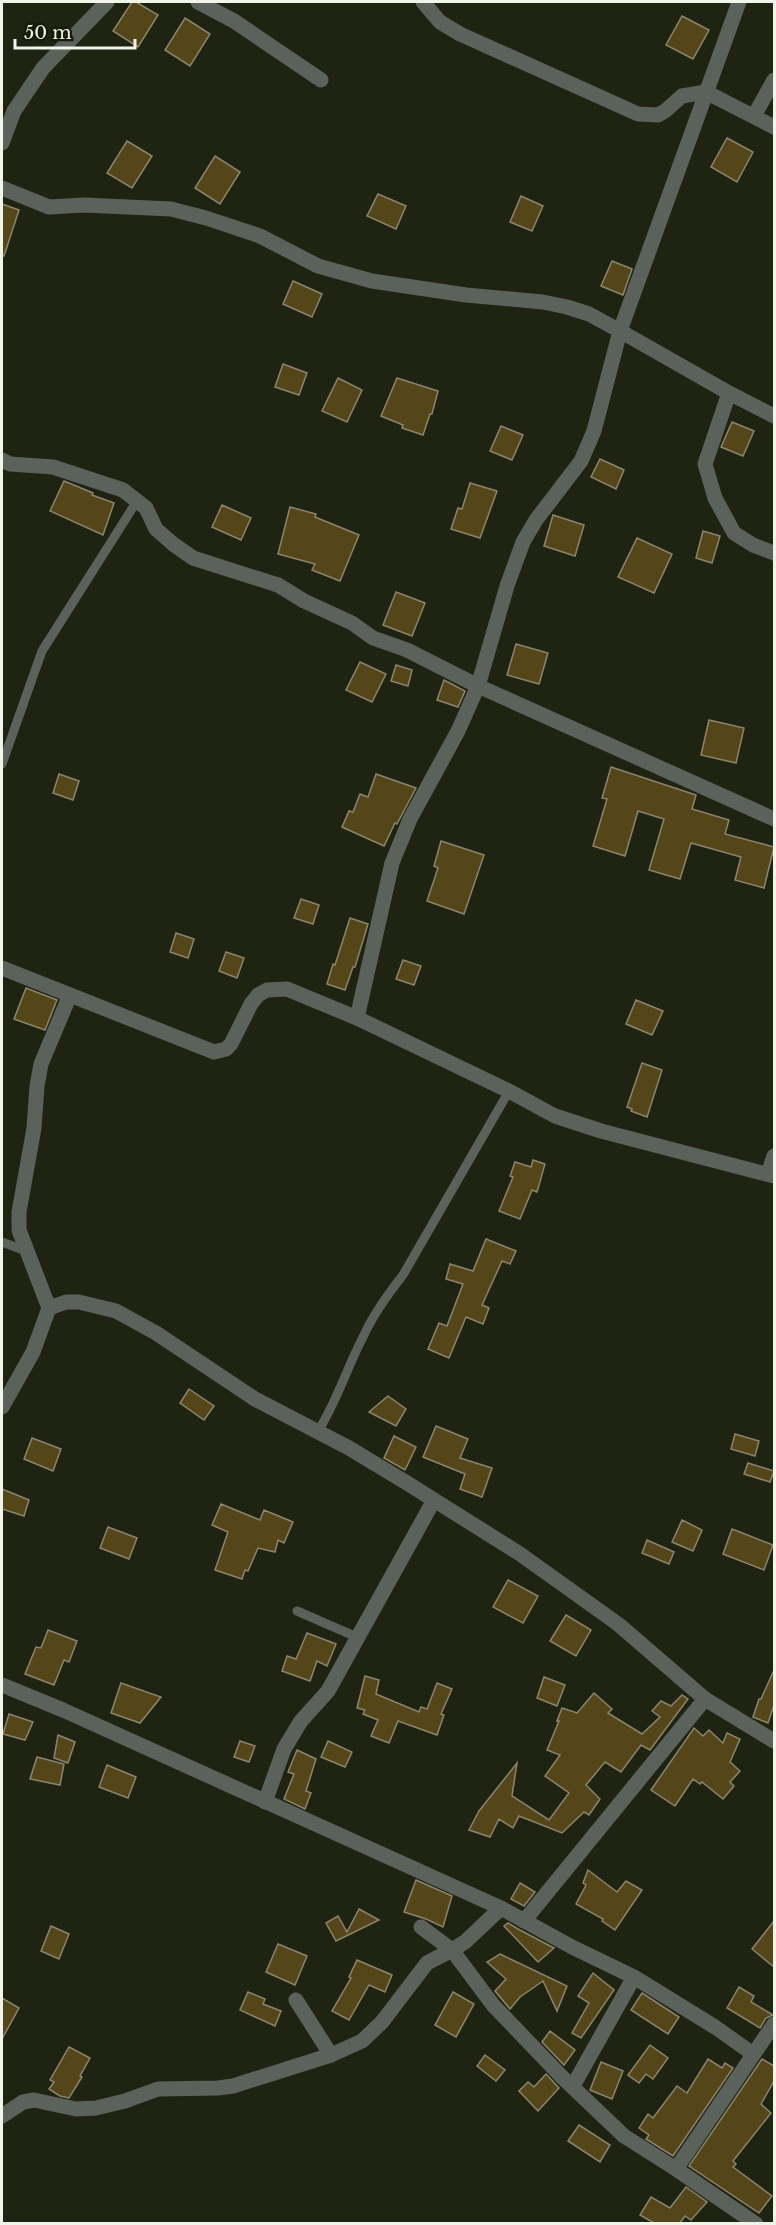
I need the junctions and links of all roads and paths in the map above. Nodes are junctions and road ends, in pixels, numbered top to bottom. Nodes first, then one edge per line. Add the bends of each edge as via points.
1 (107, 2) edge
2 (198, 2) edge
3 (423, 2) edge
4 (739, 2) edge
5 (321, 80) dead end
6 (774, 80) edge
7 (706, 92) junction
8 (754, 116) junction
9 (774, 127) edge
10 (2, 143) edge
11 (2, 188) edge
12 (620, 331) junction
13 (729, 393) junction
14 (774, 416) edge
15 (2, 460) edge
16 (137, 501) junction
17 (774, 553) edge
18 (478, 686) junction
19 (2, 764) edge
20 (774, 819) edge
21 (2, 968) edge
22 (70, 995) junction
23 (357, 1018) junction
24 (509, 1091) junction
25 (774, 1156) edge
26 (771, 1175) edge
27 (2, 1242) edge
28 (26, 1251) junction
29 (49, 1308) junction
30 (2, 1407) edge
31 (317, 1433) junction
32 (434, 1500) junction
33 (297, 1611) dead end
34 (359, 1638) junction
35 (2, 1685) edge
36 (705, 1699) junction
37 (774, 1741) edge
38 (265, 1802) junction
39 (501, 1908) junction
40 (524, 1921) junction
41 (421, 1927) dead end
42 (452, 1950) junction
43 (634, 1977) junction
44 (296, 2000) dead end
45 (774, 2024) edge
46 (753, 2054) junction
47 (331, 2055) junction
48 (573, 2086) junction
49 (2, 2116) edge
50 (676, 2169) junction
51 (756, 2223) edge

1 - 10 street via 43,68 14,111
2 - 5 street via 234,21
3 - 7 street via 440,22 460,34 638,114 658,115 682,96
4 - 7 street
6 - 8 street
7 - 8 street
7 - 12 street
8 - 9 street
11 - 12 street via 49,207 171,209 260,236 318,266 372,281 543,302 589,314
12 - 13 street
12 - 18 street via 594,431 581,461 524,542
13 - 14 street
13 - 17 street via 705,464 715,498 734,533
15 - 16 street via 53,467 123,490
16 - 18 street via 146,508 156,529 193,558 278,585 373,638
16 - 19 lane via 42,651
18 - 20 street
18 - 23 street via 410,819 392,863
21 - 22 street
22 - 23 street via 214,1052 231,1044 251,1004 267,990 287,989
22 - 28 street via 41,1064 37,1086 19,1212 19,1230
23 - 24 street
24 - 26 street via 555,1116 601,1131
24 - 31 lane via 403,1275 363,1335
25 - 26 street
27 - 28 lane
28 - 29 street
29 - 30 street via 33,1352
29 - 31 street via 79,1302 116,1311 255,1399
31 - 32 street
32 - 34 street
32 - 36 street via 520,1554 618,1624
33 - 34 lane
34 - 38 street via 328,1691 301,1721 284,1749
35 - 38 street
36 - 37 street
36 - 40 street
38 - 39 street
39 - 40 street
39 - 42 street
40 - 43 street
41 - 42 street
42 - 47 street via 427,1964 382,2022 362,2041
42 - 48 street via 493,2005
43 - 46 street
43 - 48 street
44 - 47 street
45 - 46 street
46 - 50 street
47 - 49 street via 232,2086 158,2089 96,2108 76,2109 33,2100
48 - 50 street via 624,2136
50 - 51 street

